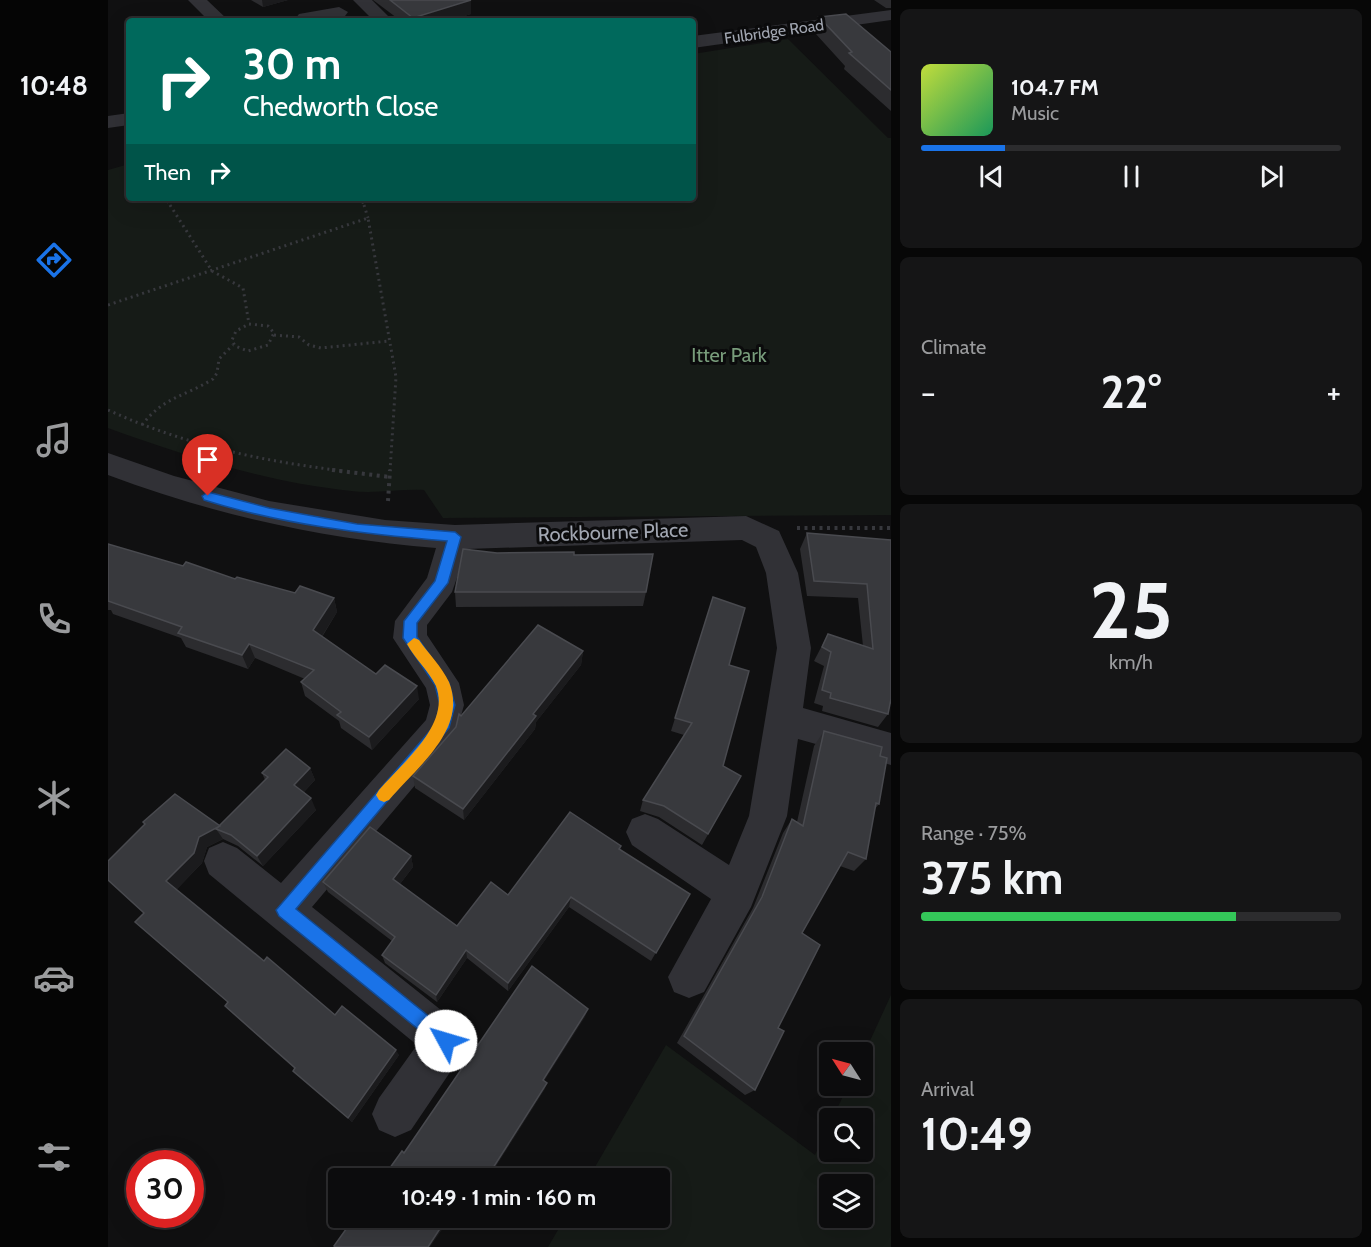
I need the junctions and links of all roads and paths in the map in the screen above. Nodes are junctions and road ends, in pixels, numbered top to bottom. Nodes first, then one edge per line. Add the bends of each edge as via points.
1 (197, 0) edge
2 (362, 0) edge
3 (339, 11) edge
4 (217, 18) edge
5 (306, 18) dead end
6 (381, 18) edge
7 (888, 22) edge
8 (696, 42) edge
9 (126, 119) edge
10 (108, 122) edge
11 (167, 201) edge
12 (362, 201) edge
13 (368, 218) junction
14 (212, 271) junction
15 (108, 305) edge
16 (249, 324) junction
17 (274, 335) junction
18 (389, 341) junction
19 (233, 345) junction
20 (108, 410) edge
21 (142, 425) junction
22 (108, 465) edge
23 (390, 477) junction
24 (891, 528) edge
25 (385, 532) junction
26 (757, 533) junction
27 (455, 537) junction
28 (785, 719) junction
29 (891, 749) edge
30 (645, 832) dead end
31 (223, 861) dead end
32 (737, 893) junction
33 (284, 910) junction
34 (689, 977) dead end
35 (395, 1114) dead end

1 - 4 street
2 - 6 street
3 - 5 street
7 - 8 street, Fulbridge Road
9 - 10 street
11 - 14 path
12 - 13 path
13 - 14 path
13 - 18 path
14 - 15 path
14 - 16 path via 243,288
16 - 17 path via 268,326
16 - 19 path via 236,331
17 - 18 path via 299,337 321,348
17 - 19 path via 269,345 260,350 244,351
18 - 23 path via 396,377
19 - 21 path via 219,359 213,379 169,398
20 - 21 path
21 - 23 path via 270,462
22 - 25 street, Rockbourne Place via 269,513
23 - 25 path
24 - 26 path
25 - 27 street, Rockbourne Place
26 - 27 street, Rockbourne Place
26 - 28 street via 782,573 794,648
27 - 33 street via 441,583 411,621 410,638 442,683 447,705 442,728
28 - 29 street
28 - 32 street via 768,816
30 - 32 street
31 - 33 street
32 - 34 street
33 - 35 street via 446,1041

